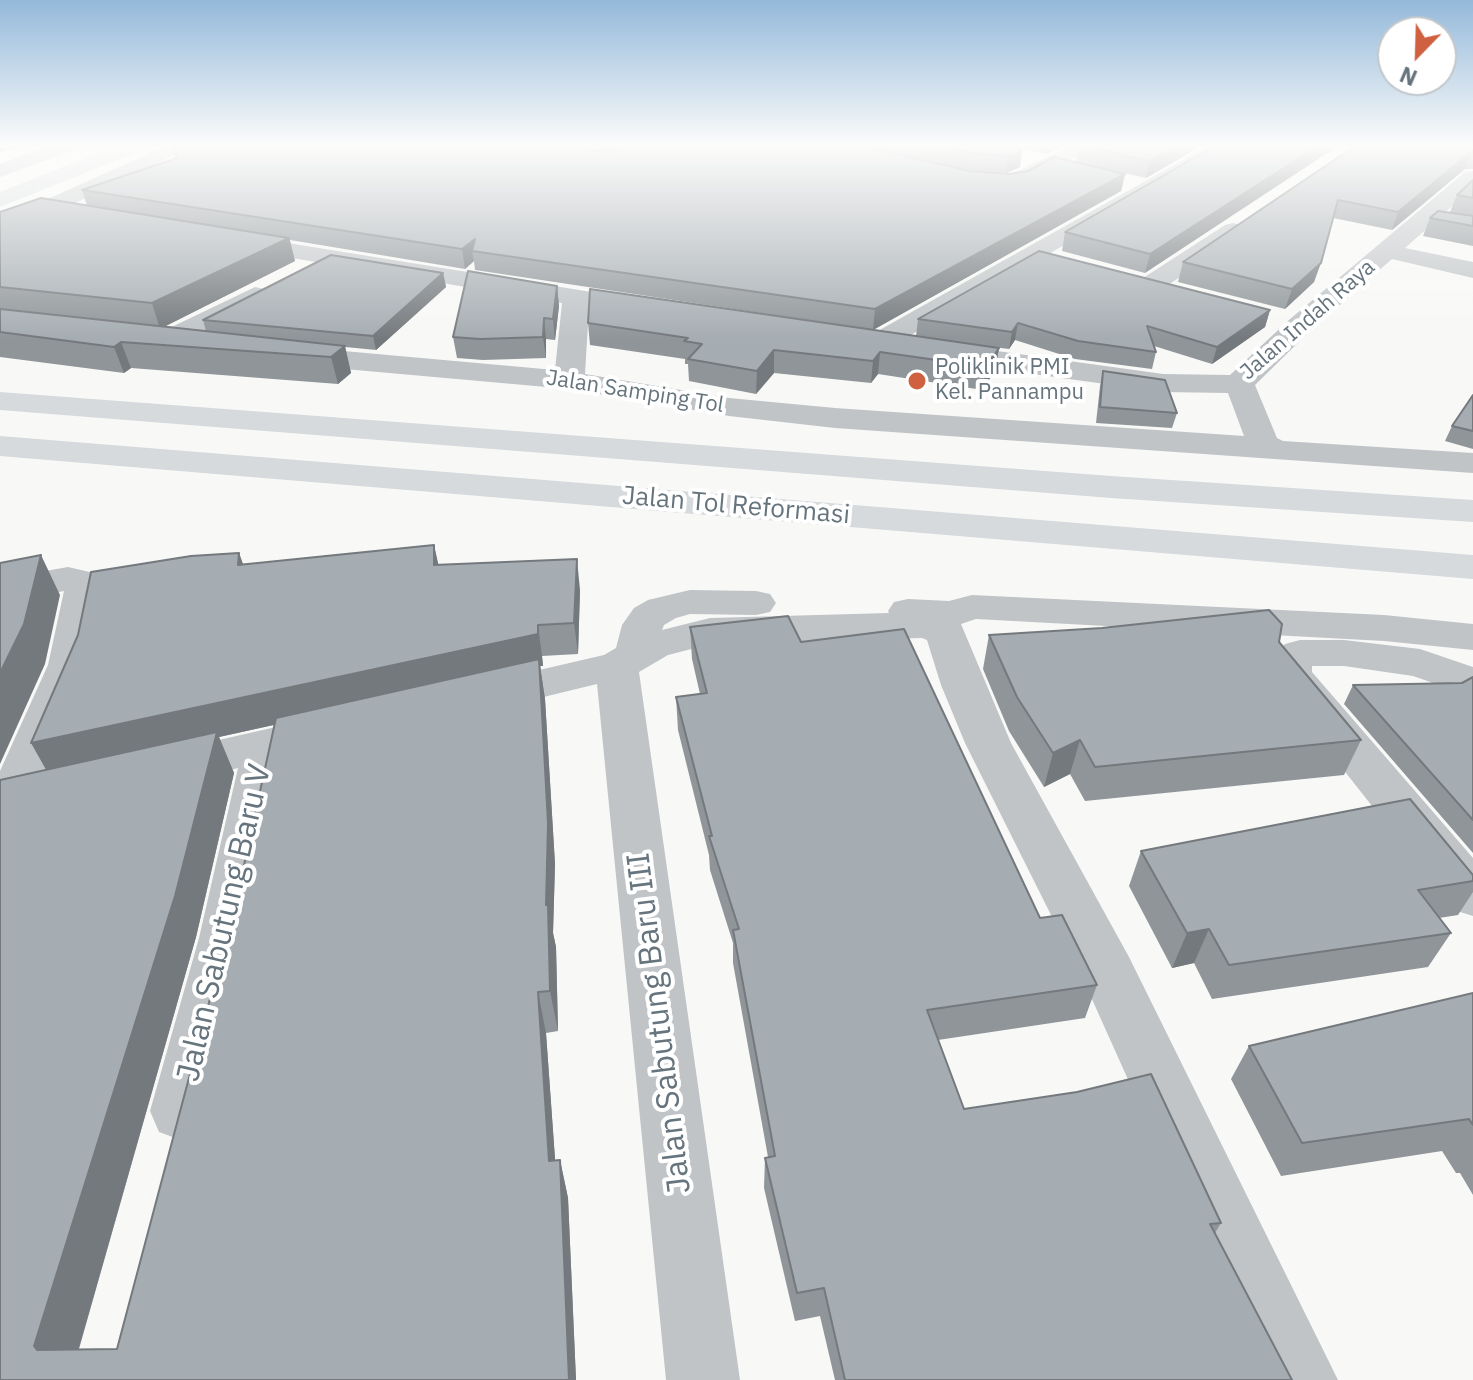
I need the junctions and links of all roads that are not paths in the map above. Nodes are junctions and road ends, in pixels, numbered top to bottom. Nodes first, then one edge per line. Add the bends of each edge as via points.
1 (50, 210) edge
2 (1108, 210) edge
3 (1447, 210) edge
4 (1255, 215) edge
5 (112, 222) edge
6 (206, 237) edge
7 (1387, 251) junction
8 (1031, 254) junction
9 (331, 257) junction
10 (1061, 262) edge
11 (1473, 270) edge
12 (1122, 277) edge
13 (1152, 284) junction
14 (1182, 292) edge
15 (576, 297) junction
16 (670, 312) edge
17 (1271, 317) edge
18 (1300, 325) junction
19 (134, 337) edge
20 (847, 338) edge
21 (165, 341) junction
22 (877, 343) junction
23 (211, 346) edge
24 (258, 352) edge
25 (569, 380) junction
26 (1239, 383) junction
27 (0, 401) edge
28 (0, 446) edge
29 (1271, 448) junction
30 (1473, 463) edge
31 (0, 468) edge
32 (1473, 511) edge
33 (1112, 537) junction
34 (1473, 567) edge
35 (0, 591) edge
36 (1473, 637) edge
37 (627, 660) junction
38 (1473, 683) edge
39 (450, 704) edge
40 (374, 721) edge
41 (267, 745) junction
42 (130, 777) edge
43 (55, 794) edge
44 (4, 806) edge
45 (1473, 895) edge
46 (166, 1168) edge
47 (703, 1380) edge
48 (1301, 1380) edge

1 - 5 street
2 - 8 street
3 - 7 street, Jalan Indah Raya
4 - 13 street
6 - 9 street
7 - 11 street
7 - 18 street, Jalan Indah Raya
8 - 10 street
8 - 22 street
9 - 15 street
9 - 21 street
12 - 13 street
13 - 14 street
15 - 16 street
15 - 25 street
17 - 18 street
18 - 26 street, Jalan Indah Raya
19 - 21 street
20 - 22 street, Jalan Indah Raya
21 - 23 street
22 - 26 street, Jalan Indah Raya via 1163,383
24 - 25 street, Jalan Samping Tol
25 - 29 street, Jalan Samping Tol via 729,407 835,418
26 - 29 street via 1263,444
27 - 32 main road, Jalan Tol Reformasi
28 - 33 main road, Jalan Tol Reformasi
29 - 30 street, Jalan Samping Tol
31 - 33 main road
33 - 34 main road, Jalan Tol Reformasi
35 - 44 street via 68,579 85,587 69,665
36 - 37 street via 972,607 953,614 690,602 648,617
37 - 39 street
37 - 47 street, Jalan Sabutung Baru III
37 - 48 street via 680,637 710,631 928,625 946,633 988,743 1109,974
38 - 45 street via 1420,663 1344,653 1300,653 1291,661 1290,674
40 - 41 street
41 - 42 street
41 - 46 street, Jalan Sabutung Baru V via 226,938
43 - 44 street

